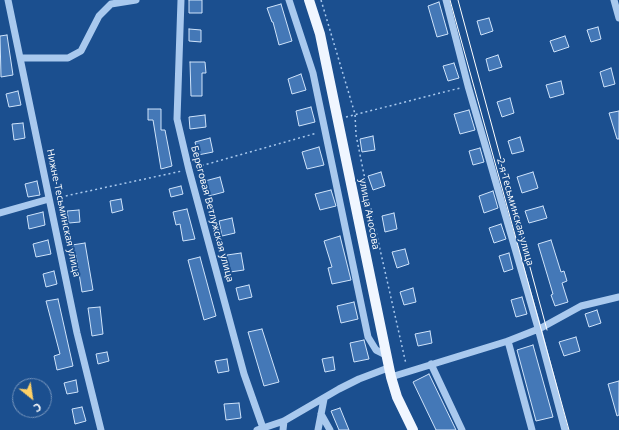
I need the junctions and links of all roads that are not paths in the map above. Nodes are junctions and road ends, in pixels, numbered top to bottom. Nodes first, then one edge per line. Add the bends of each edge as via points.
1 (8, 0) edge
2 (136, 0) edge
3 (181, 0) edge
4 (289, 0) edge
5 (309, 0) edge
6 (446, 0) edge
7 (614, 0) edge
8 (111, 2) edge
9 (619, 18) edge
10 (20, 58) junction
11 (49, 199) junction
12 (0, 213) edge
13 (619, 297) edge
14 (538, 328) junction
15 (508, 340) junction
16 (386, 355) junction
17 (431, 364) junction
18 (390, 373) junction
19 (324, 399) junction
20 (320, 413) junction
21 (284, 421) junction
22 (260, 429) edge
23 (101, 430) edge
24 (282, 430) edge
25 (318, 430) edge
26 (330, 430) edge
27 (413, 430) edge
28 (462, 430) edge
29 (532, 430) edge
30 (565, 430) edge

1 - 10 street, Нижне-Тесьминская улица
2 - 8 street
3 - 22 street, Береговая Ветлужская улица via 177,119
4 - 16 street via 313,73 368,337 376,350
5 - 16 main road, улица Аносова via 320,34
6 - 14 street, 2-я Тесьминская улица via 468,86
7 - 9 street
8 - 10 street via 99,16 81,51 68,58
10 - 11 street, Нижне-Тесьминская улица
11 - 12 street
11 - 23 street, Нижне-Тесьминская улица via 77,333
13 - 14 street via 580,306
14 - 15 street
14 - 30 street, 2-я Тесьминская улица
15 - 17 street
15 - 29 street
16 - 18 main road, улица Аносова
17 - 18 street via 408,372
17 - 28 street
18 - 19 street via 359,379
18 - 27 main road, улица Аносова via 397,397
19 - 20 street
19 - 21 street
20 - 25 street
20 - 26 street
21 - 22 street
21 - 24 street

